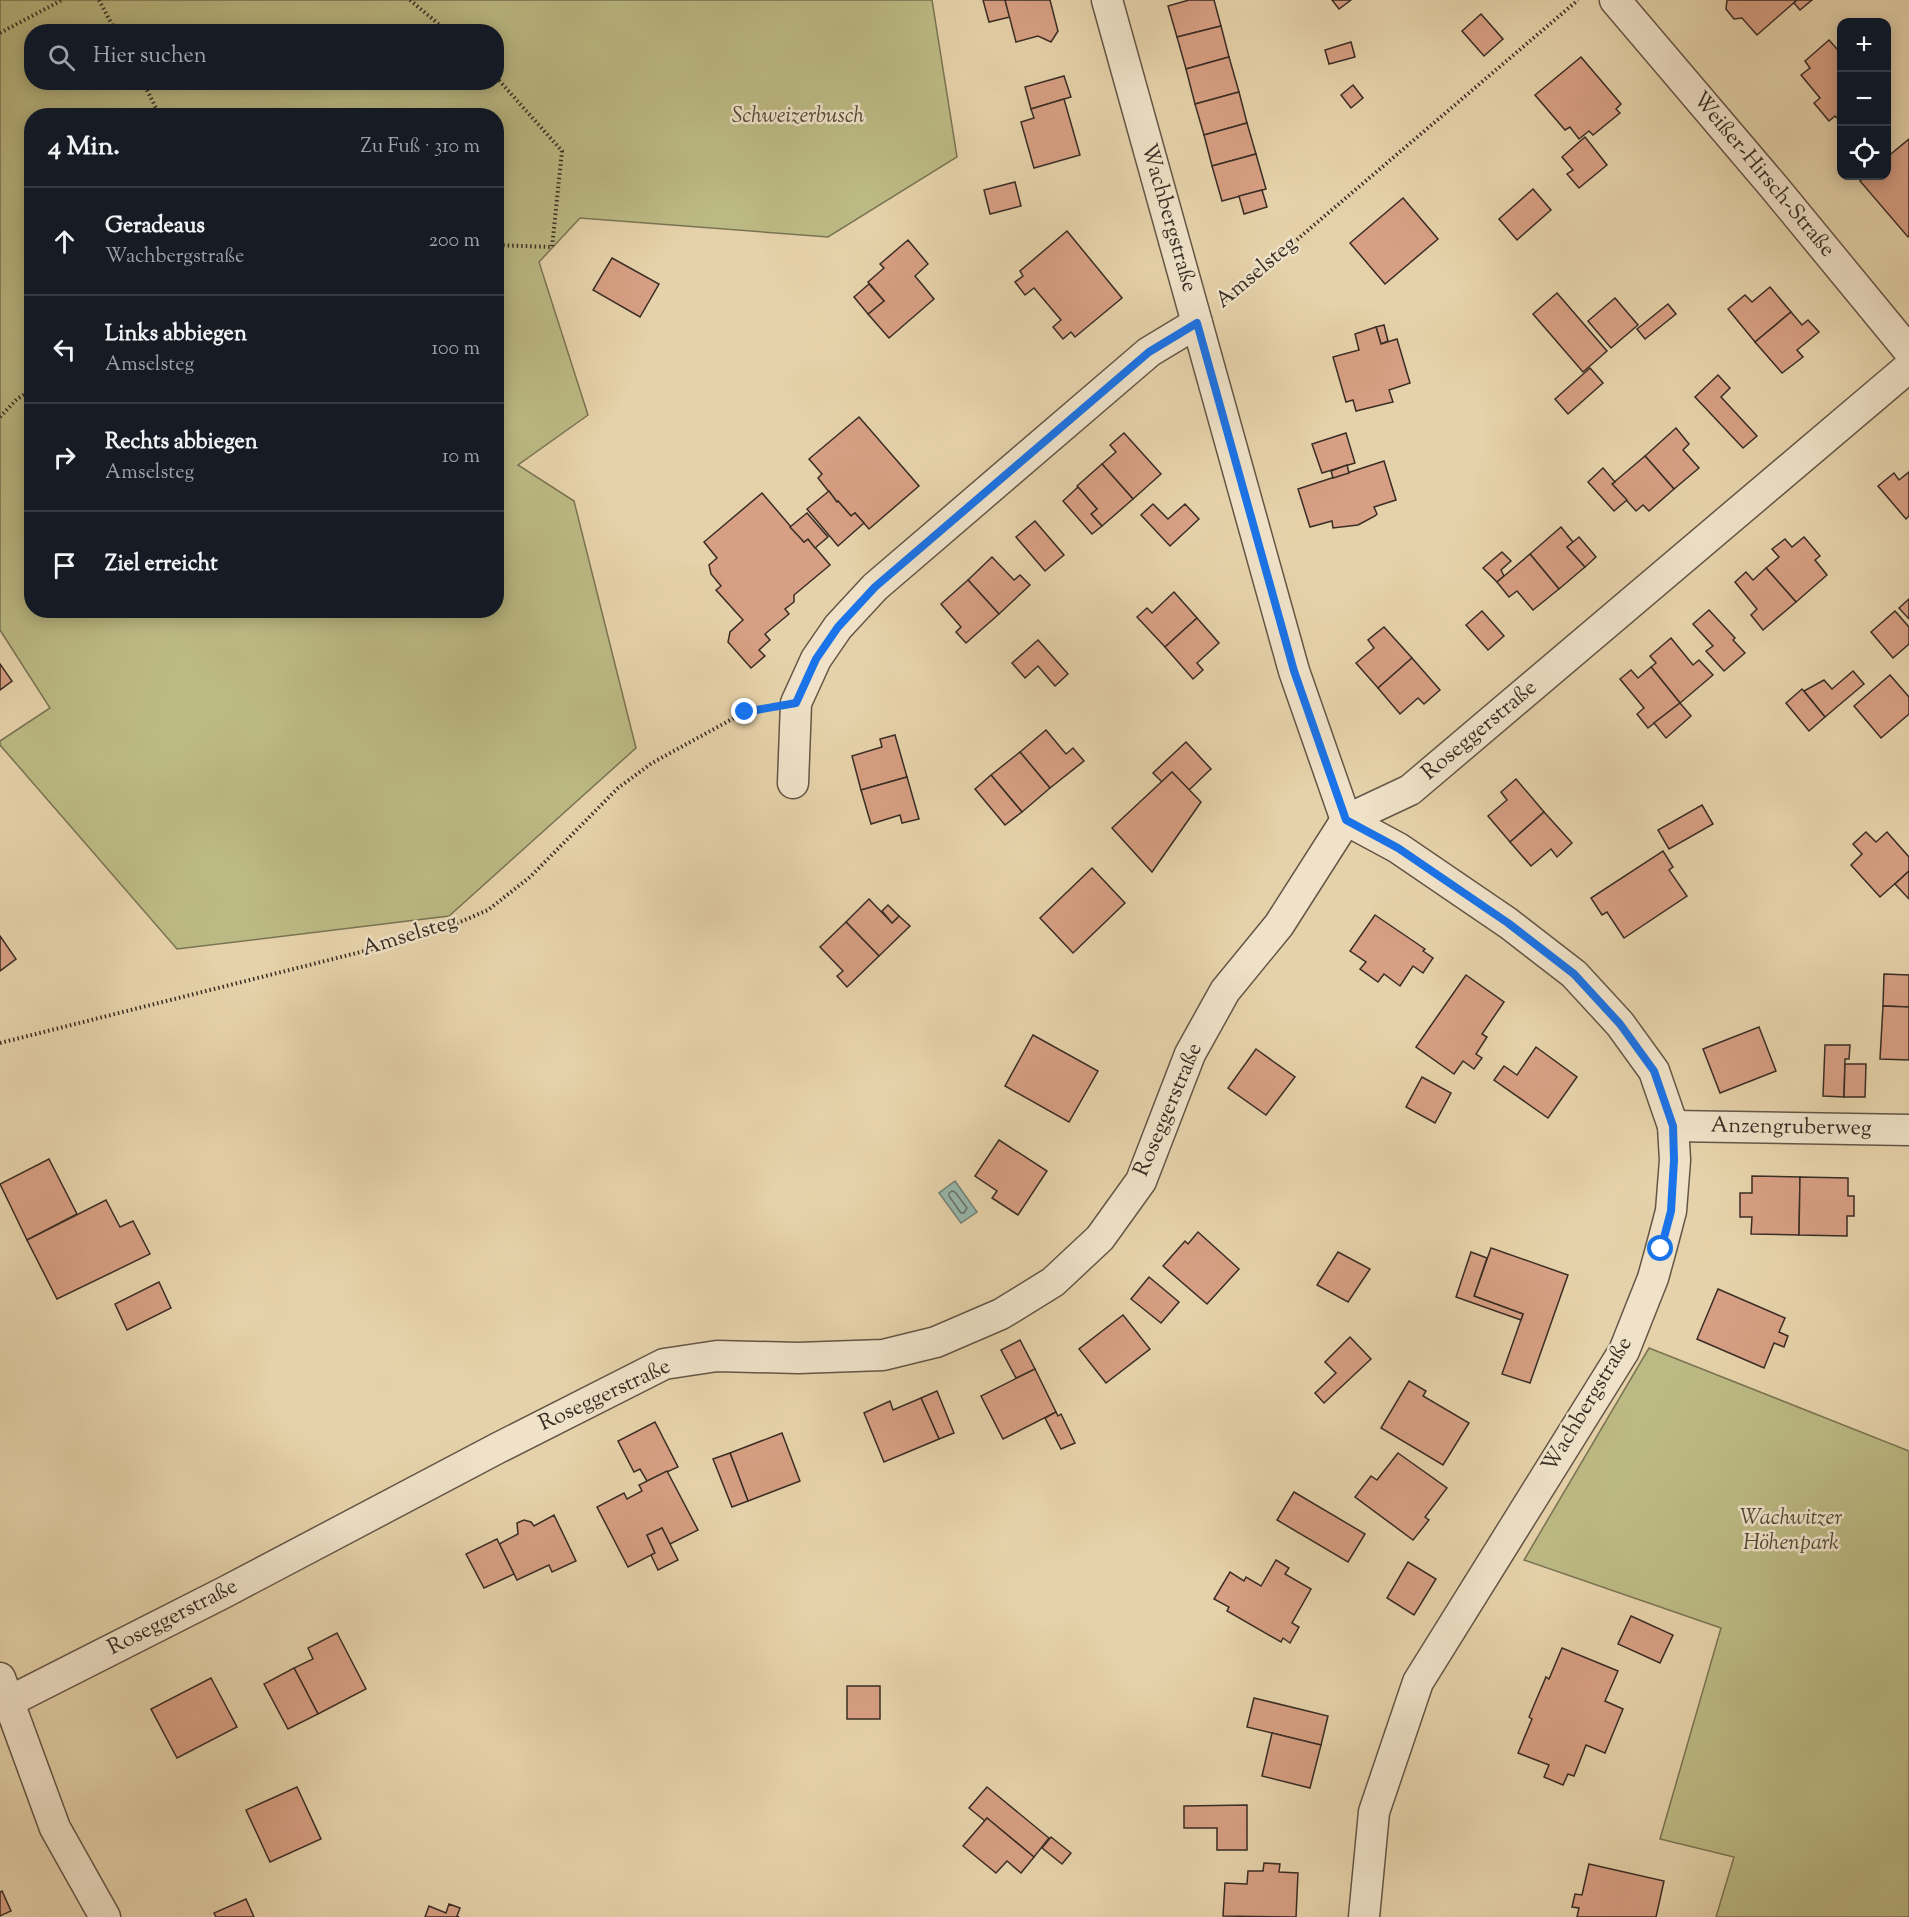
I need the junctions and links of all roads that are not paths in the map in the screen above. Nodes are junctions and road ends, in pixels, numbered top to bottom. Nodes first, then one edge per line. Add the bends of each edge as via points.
1 (1107, 0) edge
2 (1615, 0) edge
3 (1197, 323) junction
4 (1909, 351) edge
5 (1909, 367) edge
6 (793, 783) dead end
7 (1346, 820) junction
8 (1673, 1126) junction
9 (1909, 1130) edge
10 (3, 1696) edge
11 (105, 1917) edge
12 (1364, 1917) edge

1 - 3 street, Wachbergstraße
2 - 4 street, Weißer-Hirsch-Straße
3 - 6 street, Amselsteg via 1149,352 875,587 838,627 816,659 796,703
3 - 7 street, Wachbergstraße via 1294,671
5 - 7 street, Roseggerstraße via 1410,790
7 - 8 street, Wachbergstraße via 1398,848 1508,923 1574,974 1620,1024 1654,1071
7 - 10 street, Roseggerstraße via 1279,924 1225,991 1190,1054 1141,1181 1101,1238 1053,1282 1002,1314 936,1342 883,1355 717,1356 664,1364 225,1592
8 - 9 street, Anzengruberweg
8 - 12 street, Wachbergstraße via 1671,1211 1653,1278 1624,1351 1418,1682 1374,1812
10 - 11 street via 55,1828

